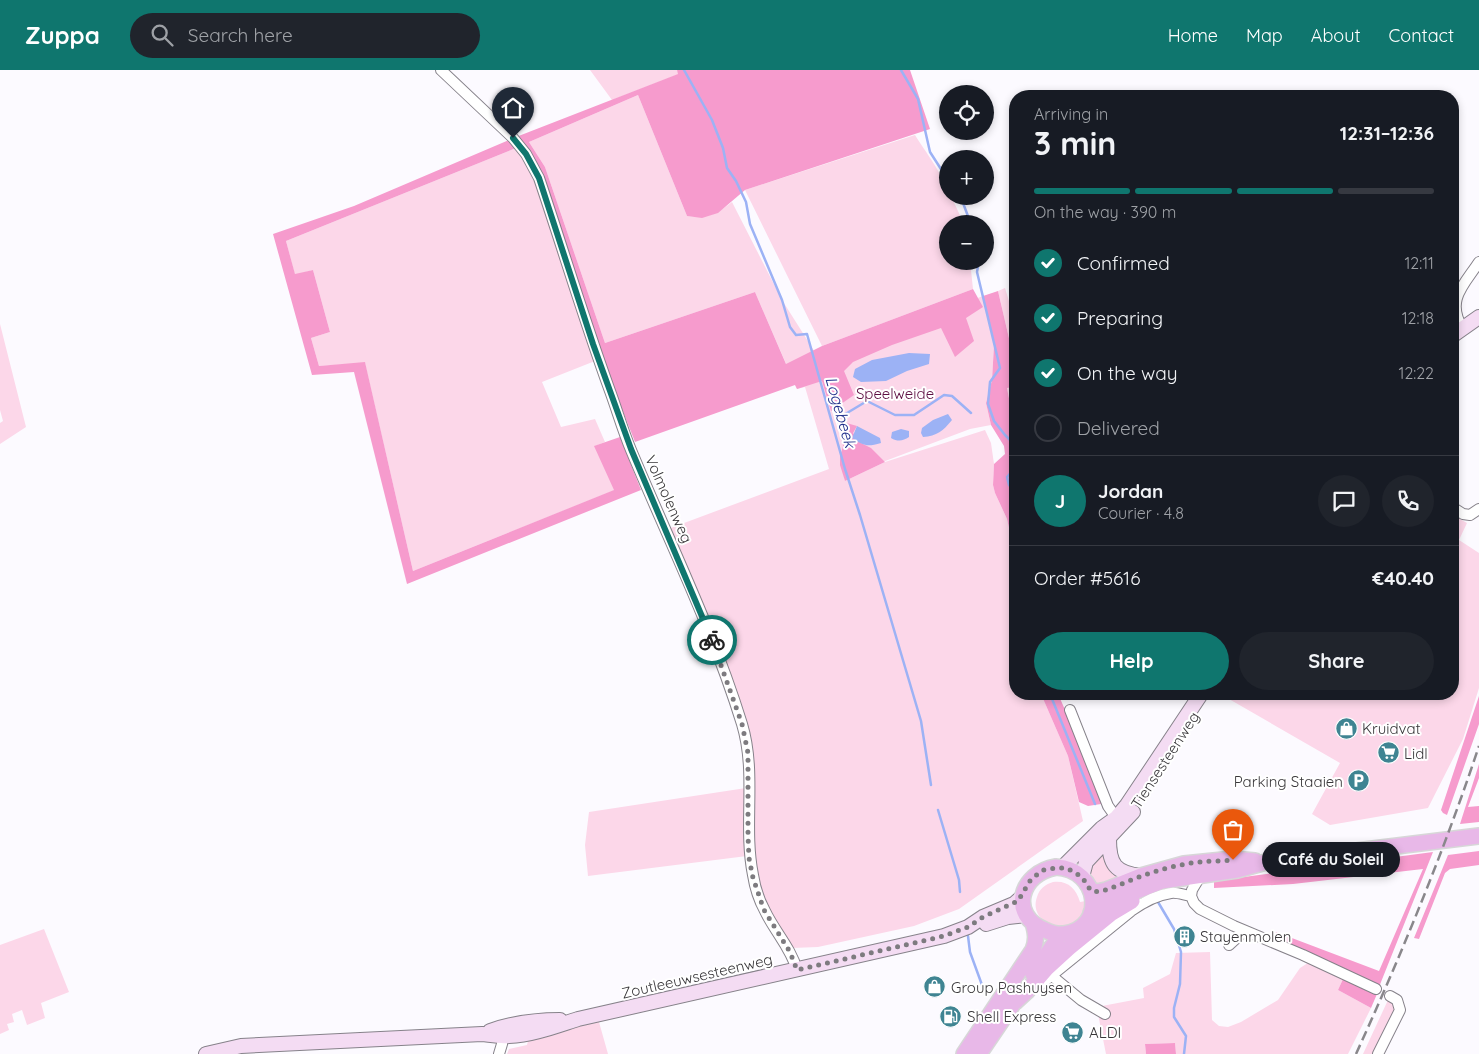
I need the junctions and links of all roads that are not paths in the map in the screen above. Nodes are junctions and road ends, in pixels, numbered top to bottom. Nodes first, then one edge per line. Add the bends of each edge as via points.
1 (441, 70) edge
2 (1479, 262) edge
3 (1459, 292) edge
4 (1478, 318) edge
5 (1459, 331) edge
6 (1479, 509) edge
7 (1459, 511) edge
8 (1201, 700) edge
9 (1070, 710) dead end
10 (1119, 821) junction
11 (1479, 836) edge
12 (1109, 838) junction
13 (1266, 862) junction
14 (1062, 868) junction
15 (1201, 875) junction
16 (1141, 876) junction
17 (1082, 877) junction
18 (1181, 879) junction
19 (1091, 891) junction
20 (1190, 896) junction
21 (1022, 897) junction
22 (1091, 913) junction
23 (1029, 919) junction
24 (968, 927) junction
25 (1248, 932) junction
26 (1061, 934) junction
27 (1229, 945) dead end
28 (797, 970) junction
29 (1052, 976) junction
30 (1376, 990) dead end
31 (1027, 991) junction
32 (1394, 998) dead end
33 (1015, 1002) junction
34 (1105, 1014) dead end
35 (502, 1032) junction
36 (206, 1054) edge
37 (499, 1054) edge
38 (964, 1054) edge
39 (979, 1054) edge
40 (1378, 1054) edge

1 - 28 street, Volmolenweg via 513,138 539,178 631,449 718,654 742,724 748,753 748,836 753,878 764,910 790,952
2 - 3 street
4 - 5 street
6 - 7 street via 1470,516
8 - 10 street, Tiensesteenweg via 1190,724 1143,799
9 - 10 street, Tiensesteenweg via 1108,806
10 - 12 street, Tiensesteenweg
10 - 14 street, Tiensesteenweg via 1102,828
11 - 13 main road
12 - 16 street via 1114,864 1127,874
12 - 17 street, Tiensesteenweg via 1086,862
13 - 15 main road
13 - 16 main road via 1201,862
14 - 17 main road
14 - 21 main road via 1043,870 1026,886
15 - 18 main road
15 - 20 street
16 - 19 main road via 1106,890
17 - 19 main road
18 - 22 main road via 1162,881 1140,889
18 - 31 main road via 1125,904 1069,948
19 - 22 main road
20 - 25 street via 1200,908
20 - 29 street via 1172,892 1142,903
21 - 23 main road via 1023,909
21 - 24 street, Zoutleeuwsesteenweg
22 - 26 main road via 1082,926
23 - 24 street, Zoutleeuwsesteenweg via 1008,917
23 - 26 main road via 1043,929
23 - 38 main road via 1036,932 1033,950
24 - 28 street, Zoutleeuwsesteenweg via 944,936
25 - 27 street
25 - 30 street
26 - 33 main road
28 - 35 street, Zoutleeuwsesteenweg via 520,1035
29 - 31 street
29 - 34 street via 1081,1000
31 - 33 main road
32 - 40 street via 1400,1010
33 - 39 main road
35 - 36 street, Zoutleeuwsesteenweg via 241,1046
35 - 37 street

